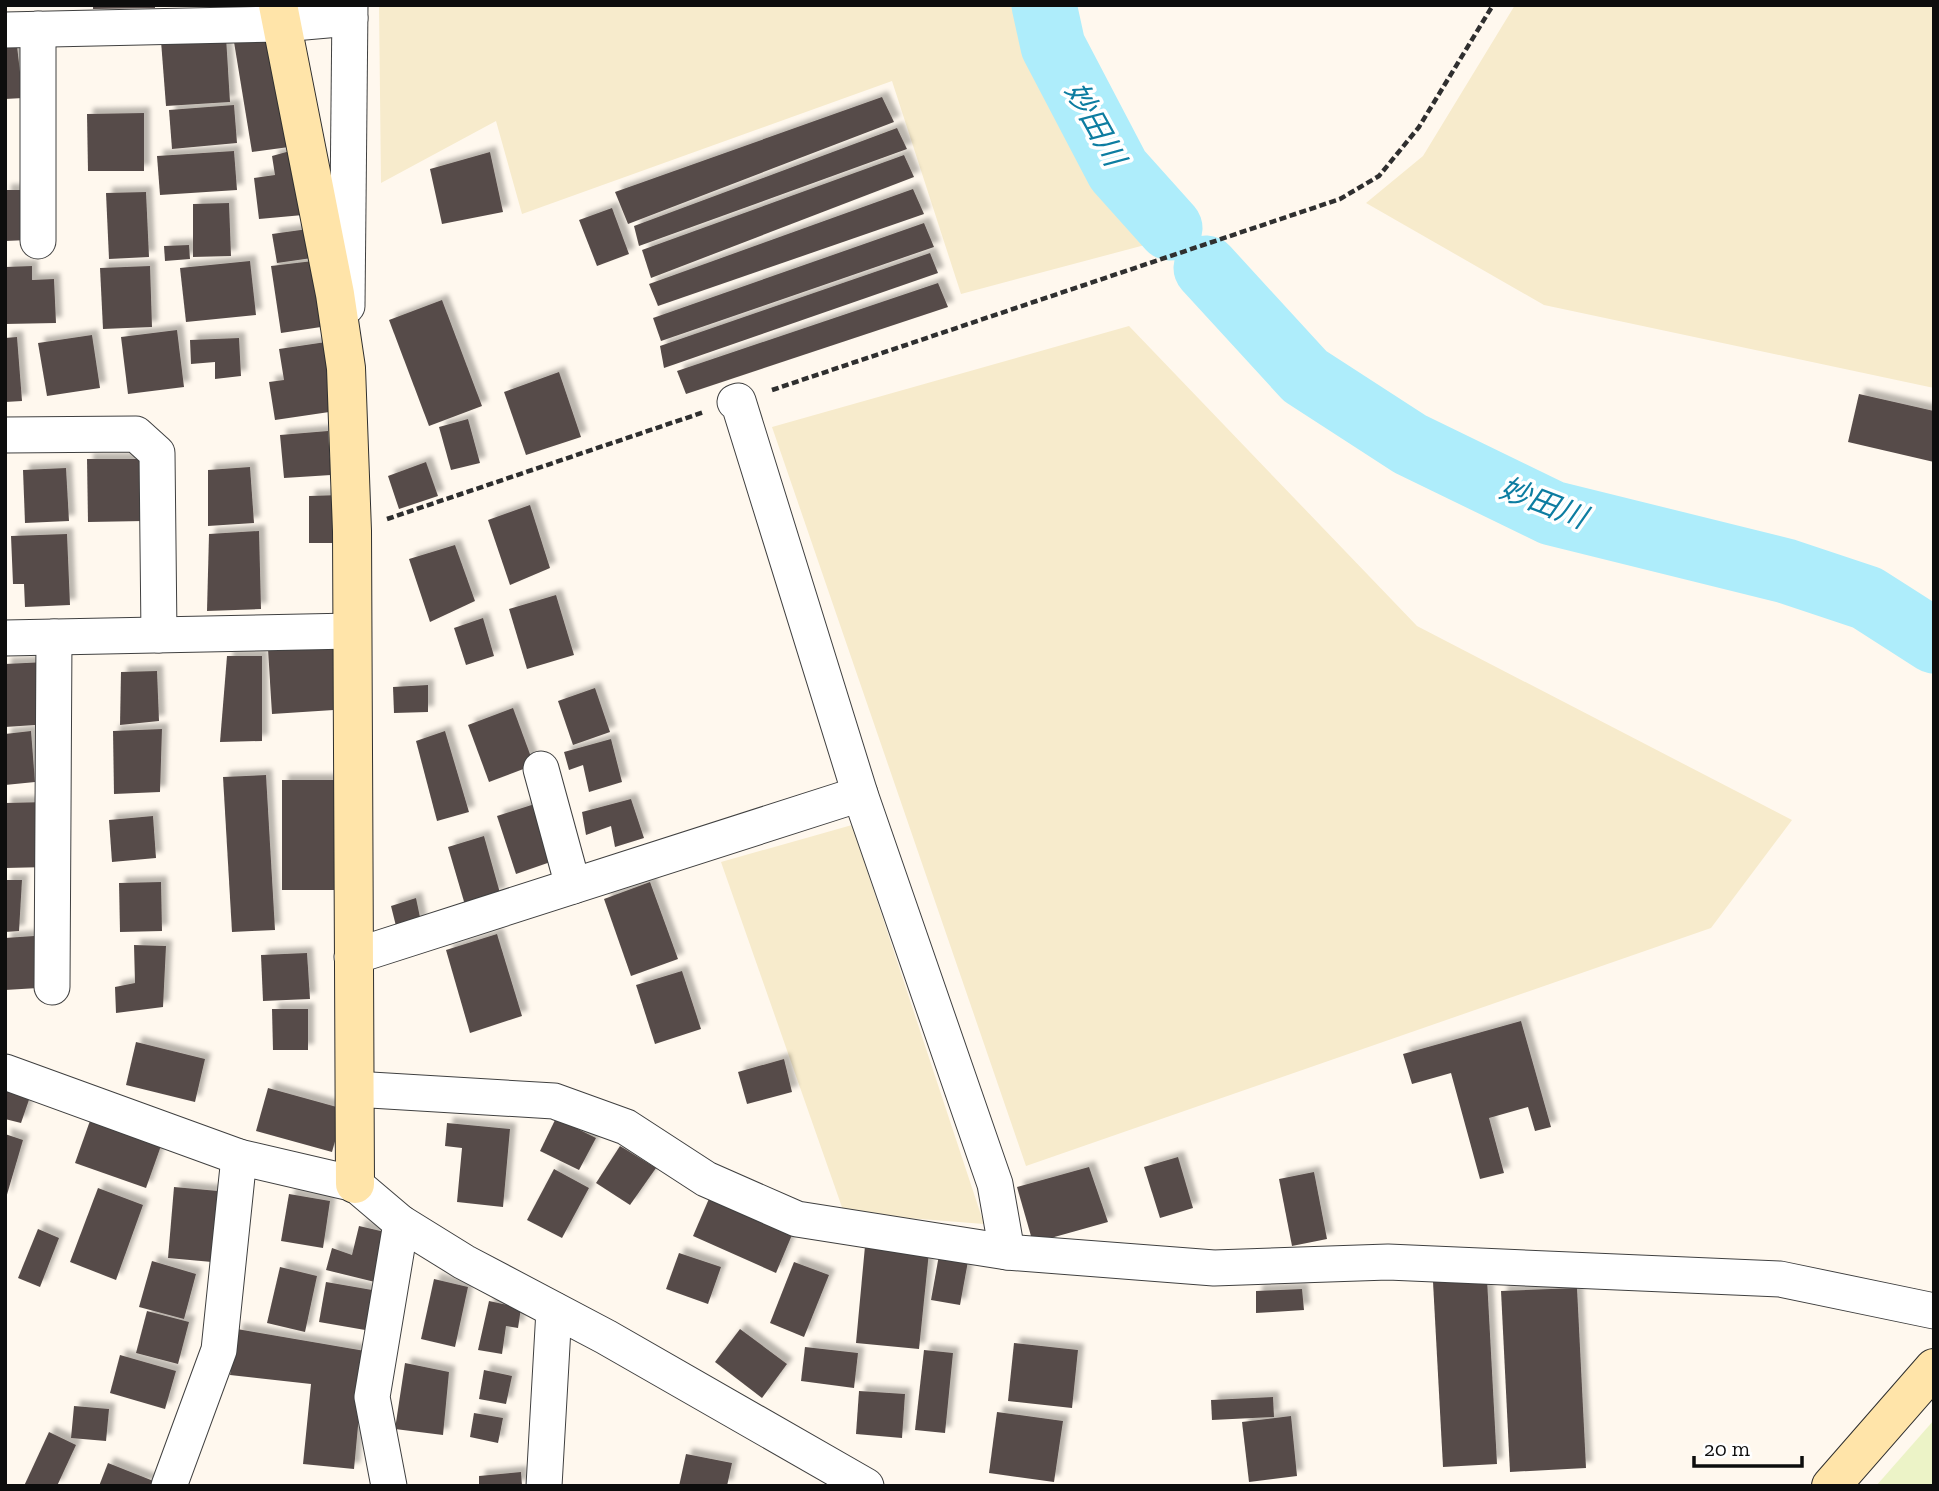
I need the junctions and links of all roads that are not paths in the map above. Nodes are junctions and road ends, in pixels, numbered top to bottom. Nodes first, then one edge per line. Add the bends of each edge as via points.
1 (350, 12) edge
2 (280, 15) edge
3 (22, 30) edge
4 (38, 241) dead end
5 (346, 368) junction
6 (736, 402) road end
7 (5, 435) edge
8 (352, 631) junction
9 (159, 635) junction
10 (54, 637) junction
11 (5, 638) edge
12 (541, 769) dead end
13 (860, 794) junction
14 (573, 886) junction
15 (352, 957) junction
16 (52, 987) dead end
17 (5, 1072) edge
18 (354, 1088) junction
19 (240, 1157) junction
20 (355, 1184) junction
21 (401, 1223) junction
22 (1007, 1252) junction
23 (554, 1310) junction
24 (1934, 1311) edge
25 (1934, 1368) edge
26 (169, 1486) edge
27 (389, 1486) edge
28 (544, 1486) edge
29 (866, 1486) edge
30 (1831, 1486) edge

1 - 2 street
1 - 5 street
2 - 3 street
2 - 5 street
3 - 4 street
5 - 8 street
6 - 13 street
7 - 9 street via 136,434 157,453
8 - 9 street
8 - 15 street
9 - 10 street
10 - 11 street
10 - 16 street
12 - 14 street
13 - 14 street
13 - 22 street via 995,1184
14 - 15 street
15 - 18 street
17 - 19 street
18 - 20 street
18 - 22 street via 554,1101 626,1127 706,1179 797,1219
19 - 20 street
19 - 26 street via 219,1350
20 - 21 street
21 - 23 street
21 - 27 street via 372,1396
22 - 24 street via 1214,1268 1388,1262 1780,1279
23 - 28 street
23 - 29 street
25 - 30 street

